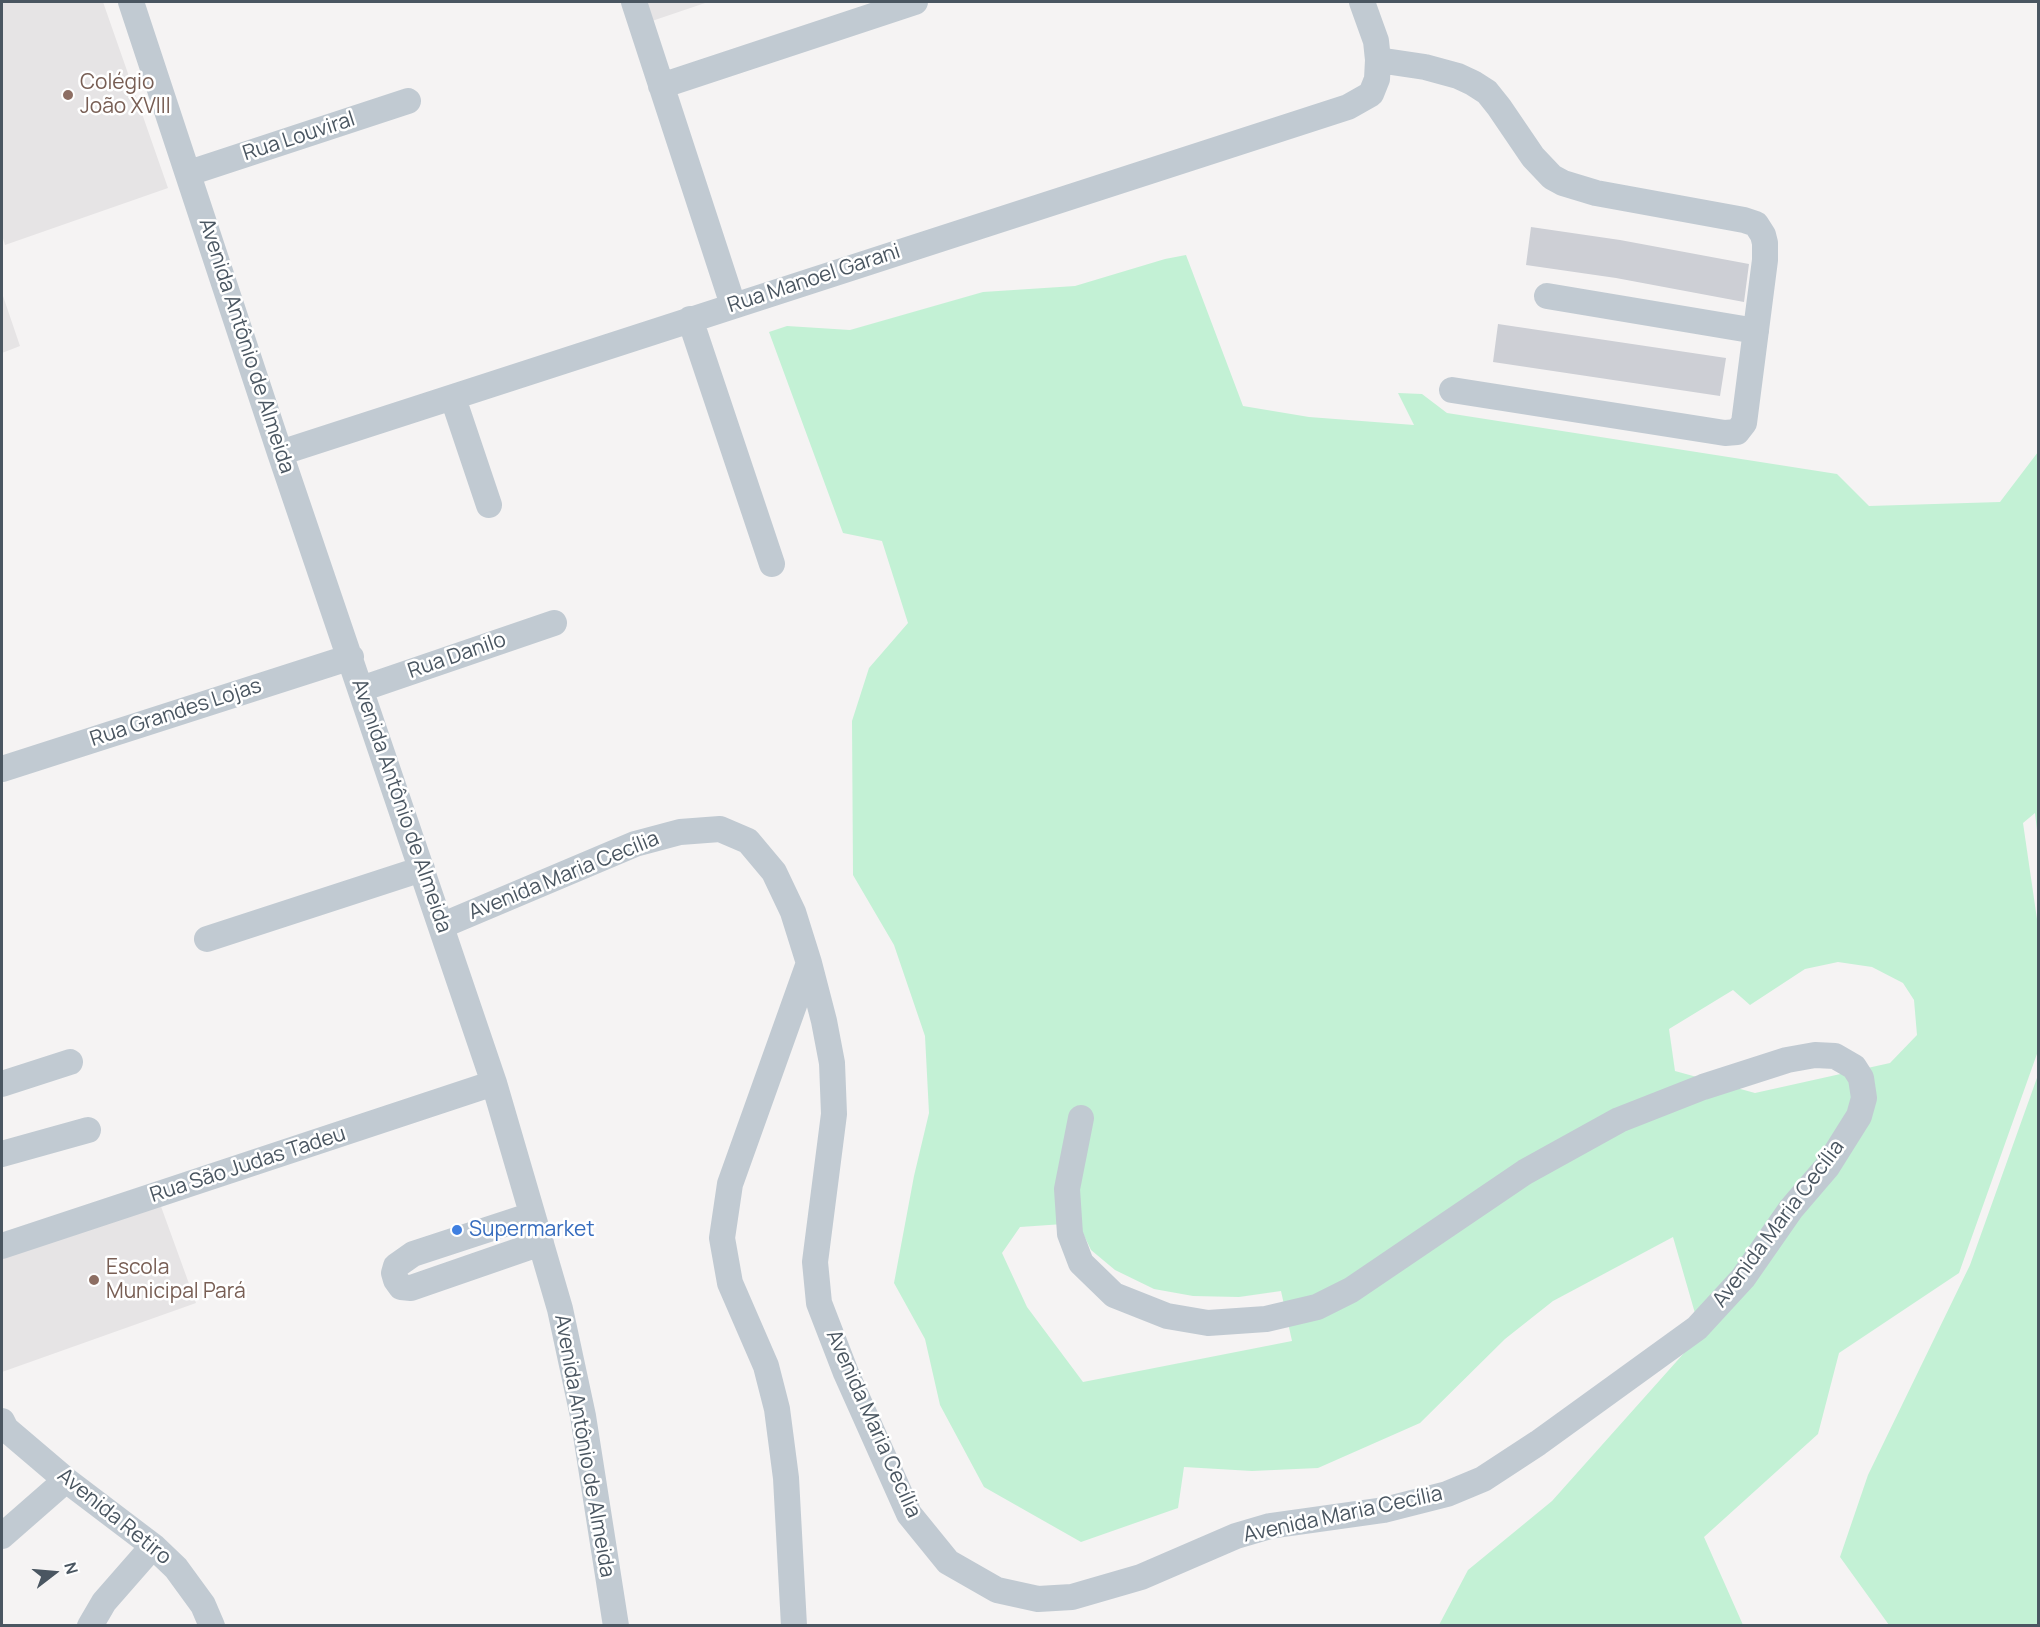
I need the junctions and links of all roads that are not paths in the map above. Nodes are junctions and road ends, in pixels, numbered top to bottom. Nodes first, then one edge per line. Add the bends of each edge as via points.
1 (131, 2) edge
2 (634, 2) edge
3 (915, 2) edge
4 (1362, 2) edge
5 (1378, 60) junction
6 (661, 86) junction
7 (408, 101) dead end
8 (189, 173) junction
9 (1547, 296) dead end
10 (734, 305) junction
11 (690, 319) junction
12 (1756, 331) junction
13 (1452, 390) dead end
14 (453, 398) junction
15 (280, 453) junction
16 (489, 505) dead end
17 (772, 564) dead end
18 (554, 623) dead end
19 (351, 657) junction
20 (361, 689) junction
21 (2, 769) edge
22 (422, 869) junction
23 (441, 926) junction
24 (207, 939) dead end
25 (809, 963) junction
26 (70, 1062) dead end
27 (494, 1083) junction
28 (2, 1084) edge
29 (1081, 1118) dead end
30 (88, 1130) dead end
31 (2, 1154) edge
32 (532, 1215) junction
33 (541, 1242) junction
34 (2, 1246) edge
35 (2, 1421) edge
36 (66, 1480) junction
37 (2, 1536) edge
38 (153, 1546) junction
39 (90, 1626) edge
40 (212, 1626) edge
41 (616, 1626) edge
42 (794, 1626) edge

1 - 8 street, Avenida Antônio de Almeida
2 - 6 street
3 - 6 street
4 - 5 street via 1376,41
5 - 10 street, Rua Manoel Garani via 1371,94 1348,107
5 - 12 street via 1458,76 1487,92 1533,157 1563,183 1756,224 1766,251
6 - 10 street
7 - 8 street, Rua Louviral
8 - 15 street, Avenida Antônio de Almeida
9 - 12 street
10 - 11 street, Rua Manoel Garani
11 - 14 street, Rua Manoel Garani
11 - 17 street
12 - 13 street via 1744,423 1731,433
14 - 15 street, Rua Manoel Garani
14 - 16 street
15 - 19 street, Avenida Antônio de Almeida
18 - 20 street, Rua Danilo
19 - 20 street, Avenida Antônio de Almeida
19 - 21 street, Rua Grandes Lojas
20 - 22 street, Avenida Antônio de Almeida
22 - 23 street, Avenida Antônio de Almeida
22 - 24 street
23 - 25 street, Avenida Maria Cecília via 635,844 680,832 720,830 748,841 774,872 793,912
23 - 27 street, Avenida Antônio de Almeida
25 - 29 street, Avenida Maria Cecília via 832,1063 834,1104 815,1262 819,1303 909,1514 948,1562 997,1590 1038,1599 1072,1597 1132,1580 1236,1536 1270,1526 1384,1510 1447,1494 1483,1479 1697,1328 1743,1278 1791,1209 1827,1167 1859,1116 1864,1098 1861,1078 1854,1067 1835,1056 1787,1060 1703,1087 1619,1120 1525,1172 1351,1290 1317,1307 1266,1319 1208,1323 1167,1316 1114,1295 1082,1263 1070,1234 1067,1189
25 - 42 street via 730,1184 722,1238 730,1283 766,1366 777,1409 786,1478
26 - 28 street
27 - 32 street, Avenida Antônio de Almeida
27 - 34 street, Rua São Judas Tadeu
30 - 31 street
32 - 33 street, Avenida Antônio de Almeida
32 - 33 street via 413,1254 396,1266 396,1281 401,1287 411,1288
33 - 41 street, Avenida Antônio de Almeida via 583,1416
35 - 36 street, Avenida Retiro via 6,1429
36 - 37 street
36 - 38 street, Avenida Retiro
38 - 39 street via 104,1602
38 - 40 street, Avenida Retiro via 176,1568 203,1605

